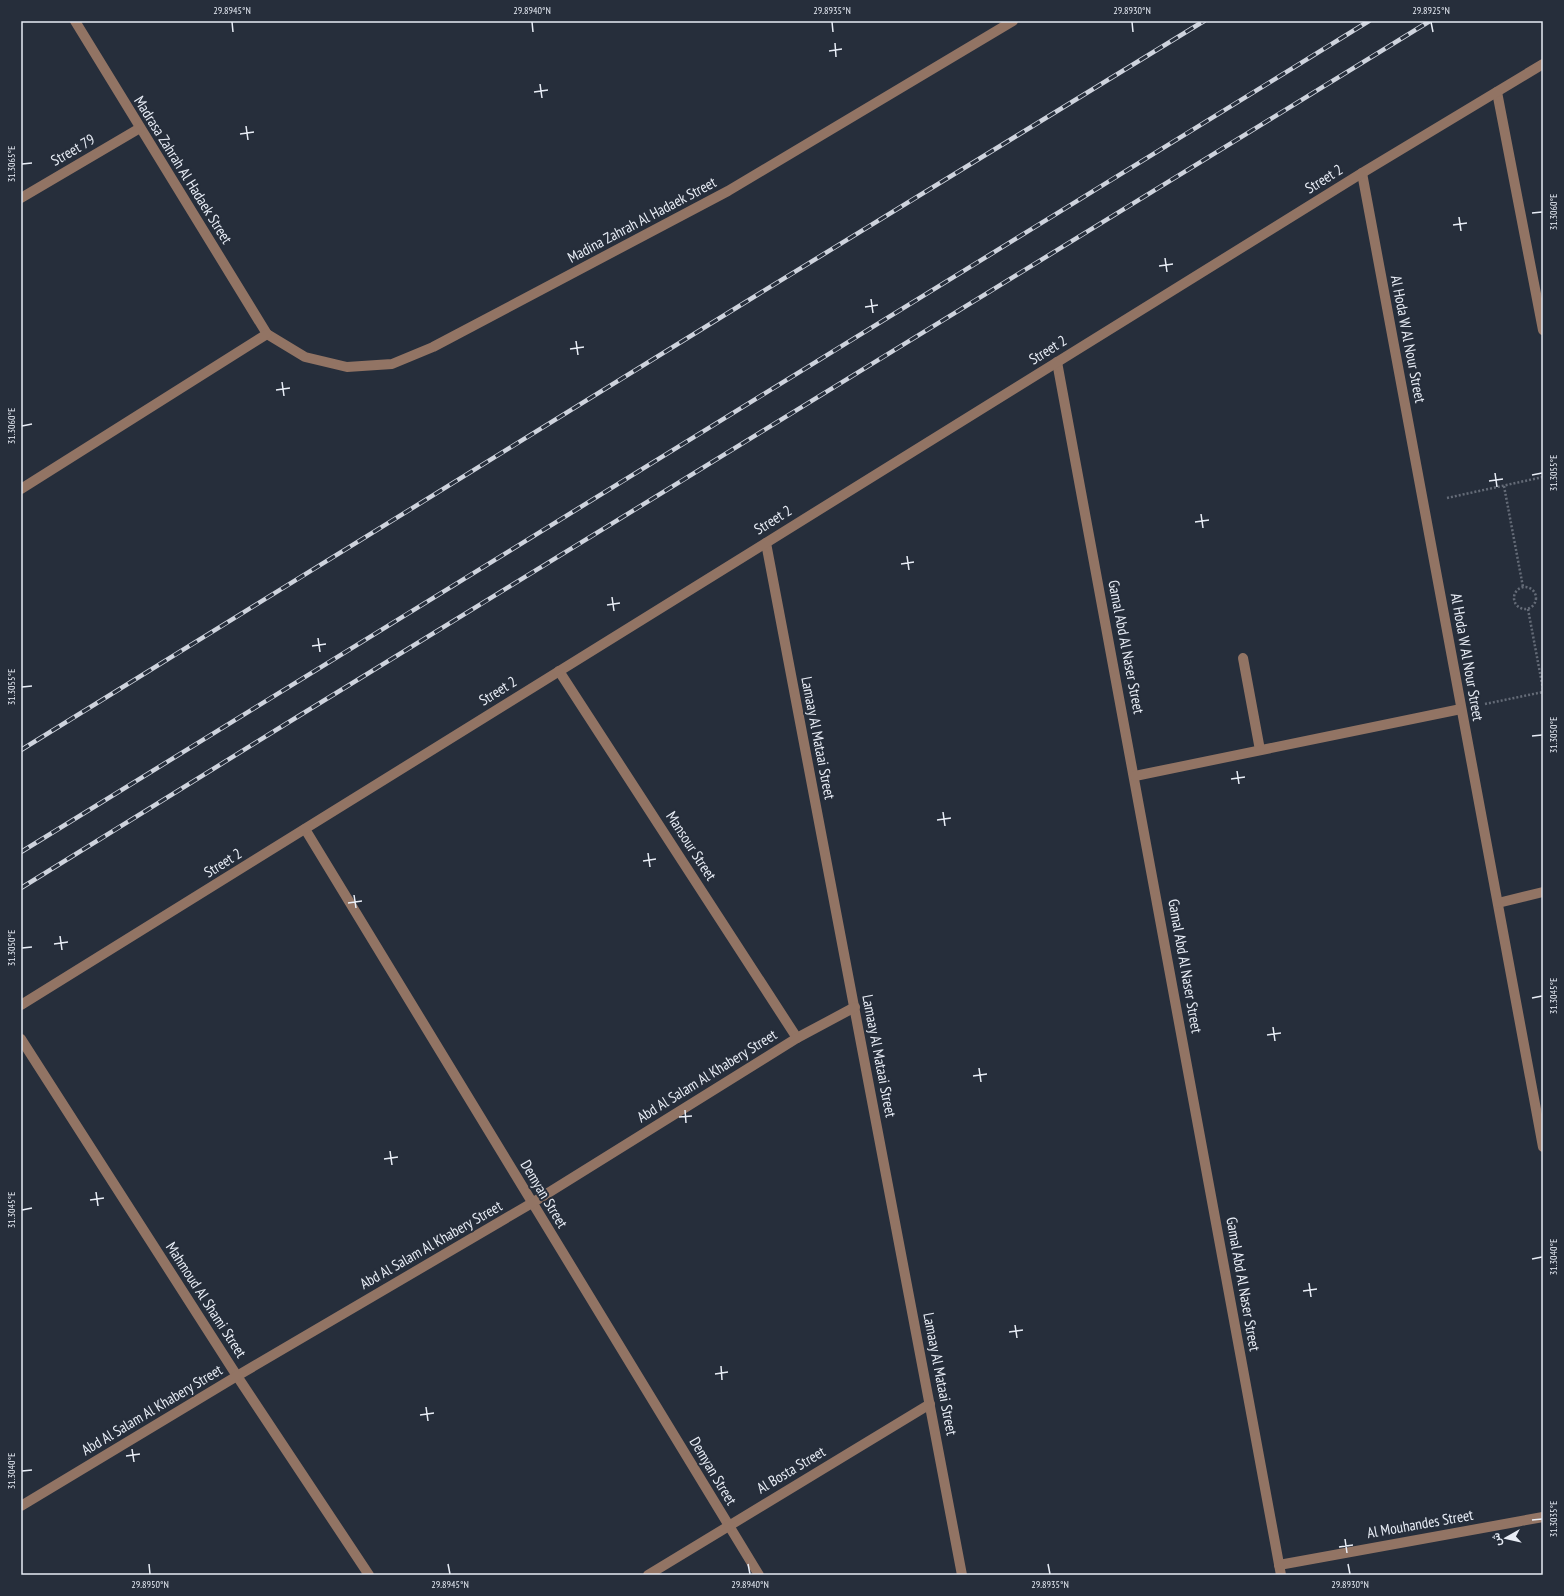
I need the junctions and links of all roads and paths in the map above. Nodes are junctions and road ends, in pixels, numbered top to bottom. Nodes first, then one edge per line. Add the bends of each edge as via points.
1 (75, 21) edge
2 (1014, 21) edge
3 (1543, 64) edge
4 (1497, 92) junction
5 (140, 128) junction
6 (1362, 173) junction
7 (21, 198) edge
8 (1543, 330) edge
9 (267, 334) junction
10 (1058, 362) junction
11 (1543, 477) edge
12 (1504, 486) junction
13 (21, 489) edge
14 (1424, 503) junction
15 (766, 543) junction
16 (1523, 587) junction
17 (1528, 609) junction
18 (1243, 658) dead end
19 (559, 671) junction
20 (1543, 690) edge
21 (1461, 709) junction
22 (1260, 750) junction
23 (1135, 776) junction
24 (305, 829) junction
25 (1543, 892) edge
26 (1498, 903) junction
27 (21, 1005) edge
28 (855, 1007) junction
29 (797, 1038) junction
30 (21, 1039) edge
31 (1543, 1147) edge
32 (532, 1203) junction
33 (237, 1376) junction
34 (930, 1404) junction
35 (21, 1506) edge
36 (1543, 1517) edge
37 (729, 1526) junction
38 (1279, 1565) junction
39 (369, 1575) edge
40 (648, 1575) edge
41 (759, 1575) edge
42 (962, 1575) edge
43 (1281, 1575) edge

1 - 5 street, Madrasa Zahrah Al Hadaek Street
2 - 9 street, Madina Zahrah Al Hadaek Street via 728,191 433,347 392,364 348,367 305,357
3 - 4 street, Street 2
4 - 6 street, Street 2
4 - 8 street
5 - 7 street, Street 79
5 - 9 street, Madrasa Zahrah Al Hadaek Street
6 - 10 street, Street 2
6 - 14 street, Al Hoda W Al Nour Street
9 - 13 street
10 - 15 street, Street 2
10 - 23 street, Gamal Abd Al Naser Street
11 - 12 path
12 - 14 path
12 - 16 path
14 - 21 street, Al Hoda W Al Nour Street
15 - 19 street, Street 2
15 - 28 street, Lamaay Al Mataai Street
16 - 17 path via 1533,590 1536,599 1535,604
16 - 17 path via 1518,589 1514,598 1518,608
17 - 20 path
18 - 22 street
19 - 24 street, Street 2
19 - 29 street, Mansour Street
20 - 21 path
21 - 22 street
21 - 26 street, Al Hoda W Al Nour Street
22 - 23 street
23 - 38 street, Gamal Abd Al Naser Street
24 - 27 street, Street 2
24 - 32 street, Demyan Street
25 - 26 street
26 - 31 street, Al Hoda W Al Nour Street
28 - 29 street, Abd Al Salam Al Khabery Street
28 - 34 street, Lamaay Al Mataai Street
29 - 32 street, Abd Al Salam Al Khabery Street
30 - 33 street, Mahmoud Al Shami Street
32 - 33 street, Abd Al Salam Al Khabery Street
32 - 37 street, Demyan Street
33 - 35 street, Abd Al Salam Al Khabery Street
33 - 39 street, Mahmoud Al Shami Street
34 - 37 street, Al Bosta Street
34 - 42 street, Lamaay Al Mataai Street
36 - 38 street, Al Mouhandes Street
37 - 40 street, Al Bosta Street
37 - 41 street, Demyan Street
38 - 43 street, Gamal Abd Al Naser Street

